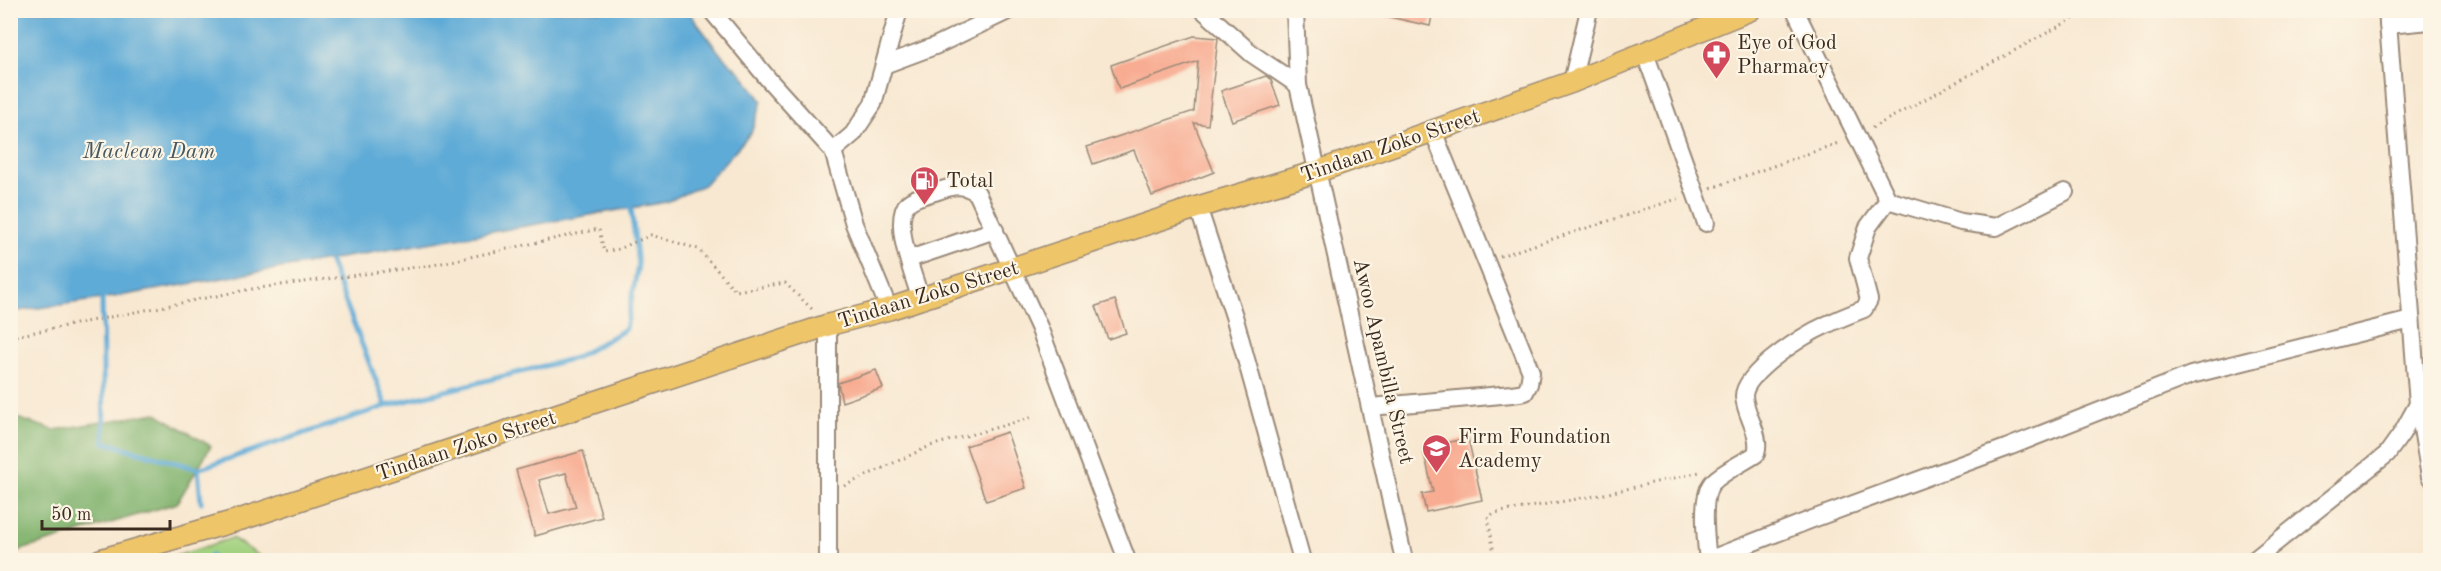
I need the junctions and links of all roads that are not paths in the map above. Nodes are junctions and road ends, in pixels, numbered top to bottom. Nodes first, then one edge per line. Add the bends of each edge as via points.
1 (711, 10) edge
2 (899, 10) edge
3 (1010, 10) edge
4 (1203, 10) edge
5 (1295, 10) edge
6 (1589, 10) edge
7 (1750, 10) edge
8 (1795, 10) edge
9 (2387, 18) edge
10 (2430, 21) edge
11 (1645, 53) junction
12 (884, 65) junction
13 (1572, 82) junction
14 (1298, 85) junction
15 (1432, 131) junction
16 (833, 151) junction
17 (1319, 171) junction
18 (2066, 192) dead end
19 (1888, 200) junction
20 (1198, 207) junction
21 (1706, 223) dead end
22 (995, 230) junction
23 (909, 259) junction
24 (1011, 269) junction
25 (921, 297) junction
26 (890, 309) junction
27 (2411, 320) junction
28 (828, 325) junction
29 (2418, 405) junction
30 (1371, 407) junction
31 (2430, 477) edge
32 (1708, 560) edge
33 (100, 561) edge
34 (828, 561) edge
35 (1127, 561) edge
36 (1302, 561) edge
37 (1404, 561) edge
38 (2254, 561) edge

1 - 16 street
2 - 12 street
3 - 12 street
4 - 14 street via 1252,54
5 - 14 street, Awoo Apambilla Street
6 - 13 street
7 - 11 main road, Tindaan Zoko Street
8 - 19 street
9 - 10 street
9 - 27 street
11 - 13 main road, Tindaan Zoko Street
11 - 21 street
12 - 16 street via 873,104 853,134
13 - 15 main road, Tindaan Zoko Street
14 - 17 street, Awoo Apambilla Street
15 - 17 main road, Tindaan Zoko Street
15 - 30 street via 1530,372 1529,384 1525,392
16 - 26 street via 854,224
17 - 20 main road, Tindaan Zoko Street
17 - 30 street, Awoo Apambilla Street
18 - 19 street via 1996,227 1961,222
19 - 32 street via 1868,227 1858,258 1869,300 1864,309 1824,325 1775,357 1748,385 1744,396 1759,445 1756,454 1708,488
20 - 24 main road, Tindaan Zoko Street
20 - 36 street via 1234,316
22 - 23 street
22 - 23 street via 976,193 956,185 909,202 902,212
22 - 24 street
23 - 25 street
24 - 25 main road, Tindaan Zoko Street
24 - 35 street via 1039,327
25 - 26 main road, Tindaan Zoko Street
26 - 28 main road, Tindaan Zoko Street
27 - 29 street
27 - 32 street via 2191,375
28 - 33 main road, Tindaan Zoko Street via 245,518
28 - 34 street
29 - 31 street
29 - 38 street via 2387,454
30 - 37 street, Awoo Apambilla Street

